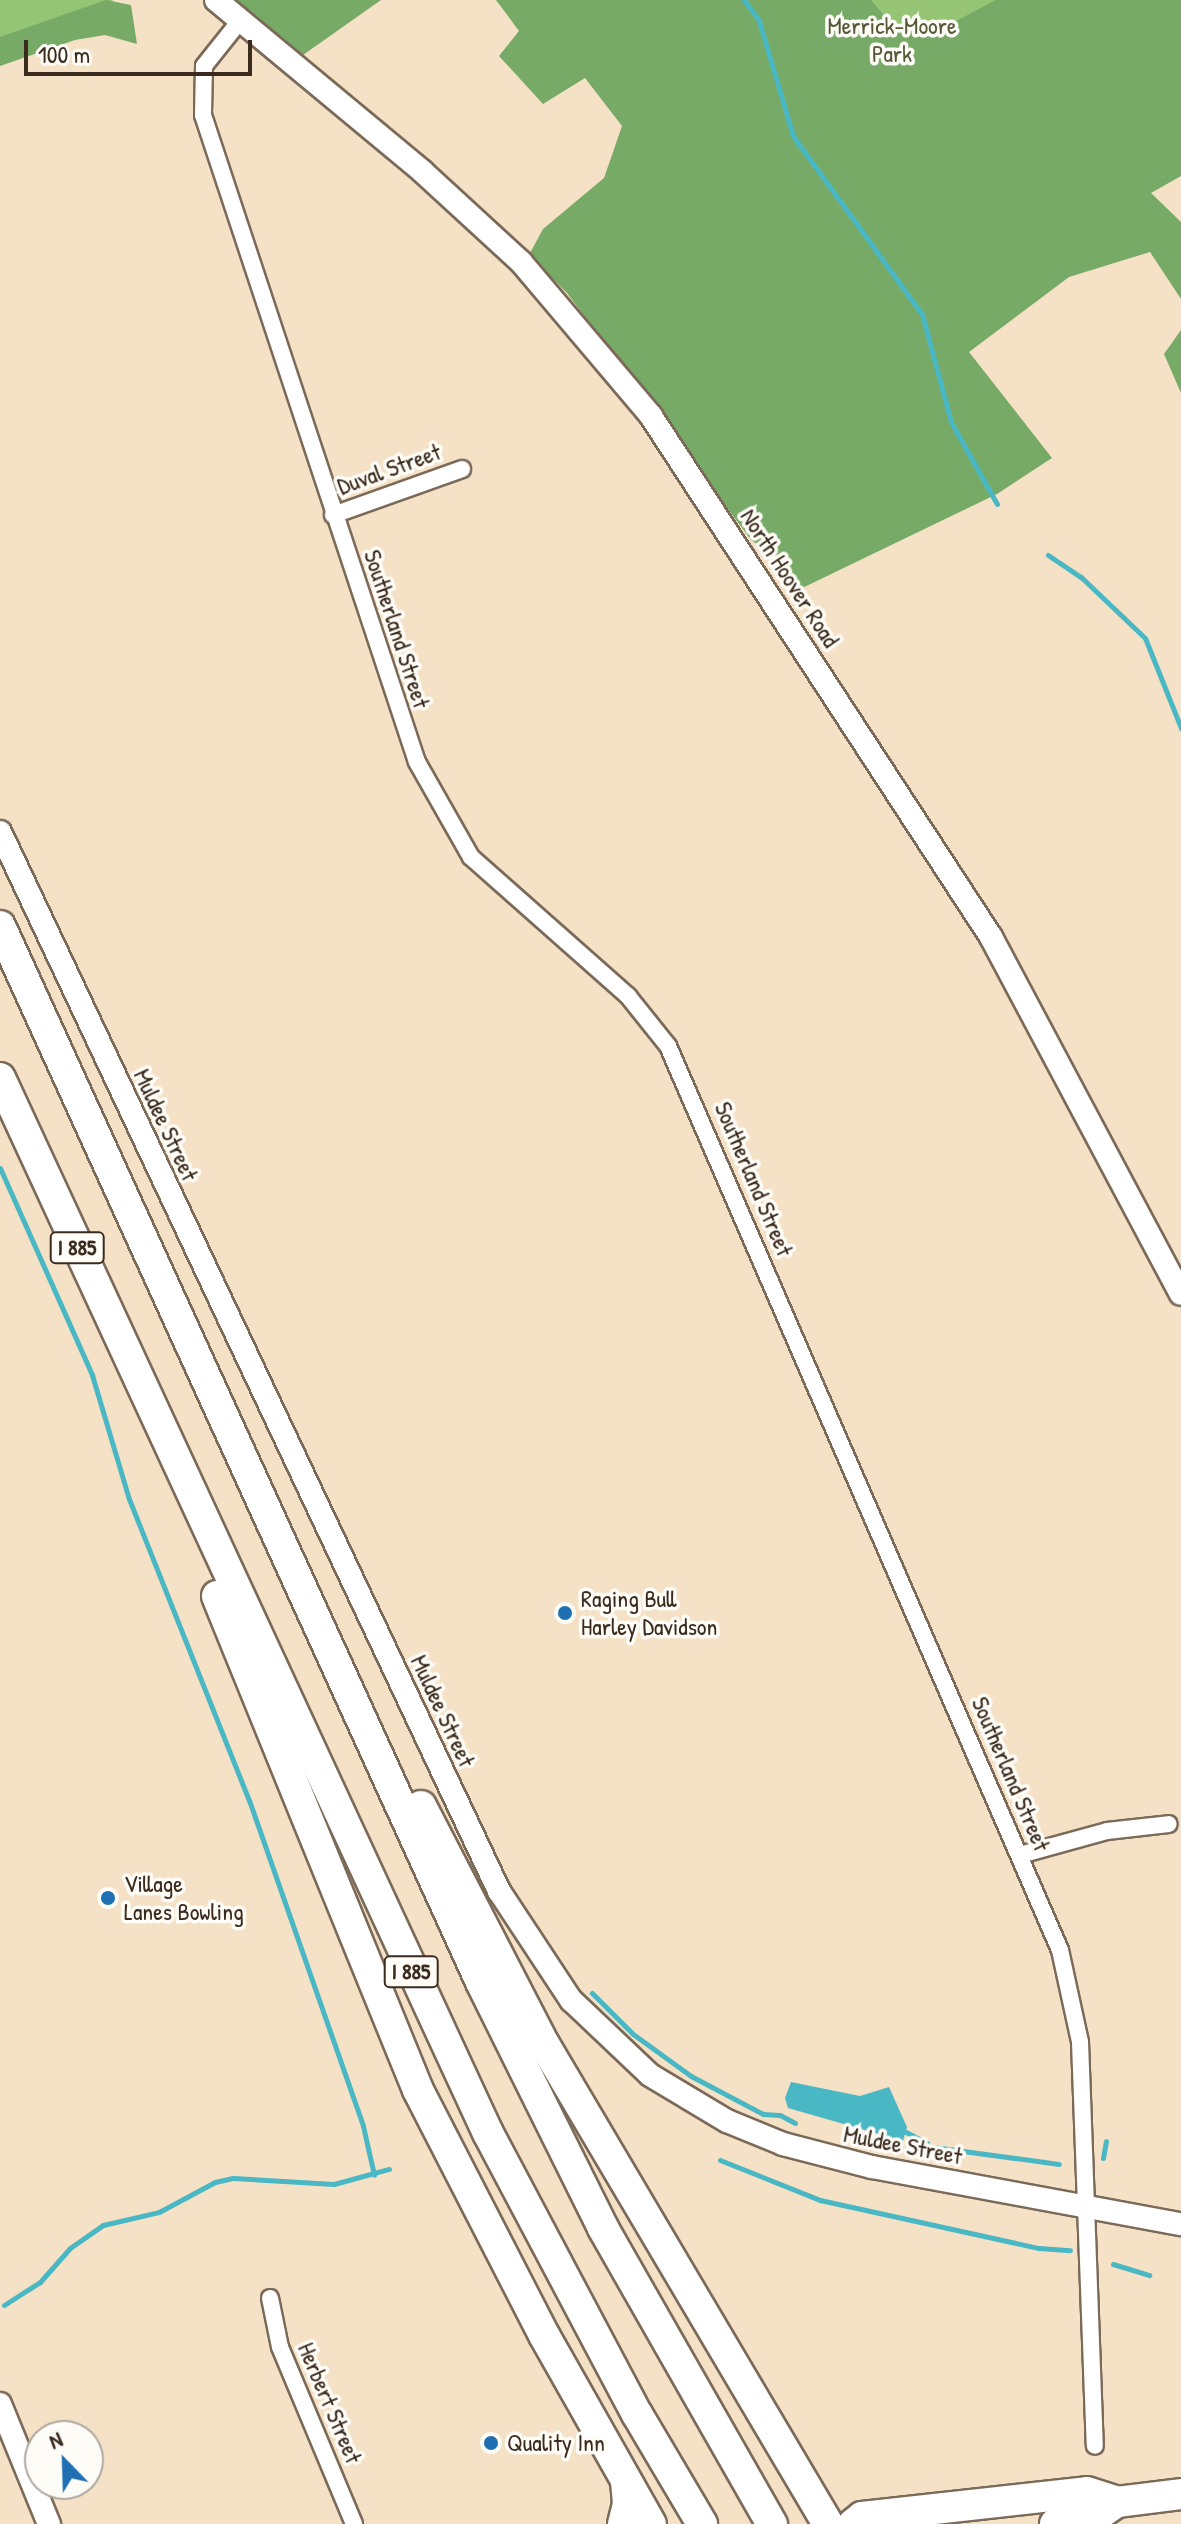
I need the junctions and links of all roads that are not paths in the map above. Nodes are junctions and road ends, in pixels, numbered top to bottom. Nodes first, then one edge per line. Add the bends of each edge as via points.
1 (216, 0) edge
2 (239, 22) junction
3 (462, 469) dead end
4 (333, 515) junction
5 (0, 832) edge
6 (0, 926) edge
7 (0, 1078) edge
8 (1181, 1294) edge
9 (154, 1417) junction
10 (344, 1682) junction
11 (1169, 1824) dead end
12 (1020, 1855) junction
13 (1087, 2206) junction
14 (1181, 2224) edge
15 (270, 2298) dead end
16 (0, 2404) edge
17 (1095, 2446) dead end
18 (626, 2481) junction
19 (1181, 2494) edge
20 (1117, 2502) junction
21 (766, 2514) edge
22 (699, 2518) edge
23 (49, 2524) edge
24 (354, 2524) edge
25 (623, 2524) edge
26 (651, 2524) edge
27 (828, 2524) edge
28 (853, 2524) edge
29 (1055, 2524) edge

1 - 2 street, North Hoover Road
2 - 4 street, Southerland Street via 204,66 203,115
2 - 8 street, North Hoover Road via 423,172 521,262 651,416 991,937
3 - 4 street, Duval Street
4 - 12 street, Southerland Street via 406,732 448,824 509,896 646,1014 683,1076
5 - 13 street, Muldee Street via 499,1891 562,1989 605,2038 650,2075 754,2133 840,2160
6 - 10 highway, I 885
7 - 9 highway, I 885
9 - 18 highway via 235,1645 390,2027 468,2192
9 - 22 highway, I 885 via 488,2133 637,2414
10 - 21 highway, I 885 via 548,2120 682,2372
10 - 27 highway via 398,1764 544,2044
11 - 12 street via 1107,1831
12 - 13 street, Southerland Street via 1060,1950 1075,2002
13 - 14 street, Muldee Street
13 - 17 street, Southerland Street
15 - 24 street, Herbert Street via 280,2347
16 - 23 street
18 - 25 highway
18 - 26 highway
19 - 20 highway
20 - 28 highway via 1087,2492 862,2517
20 - 29 highway via 1091,2520

